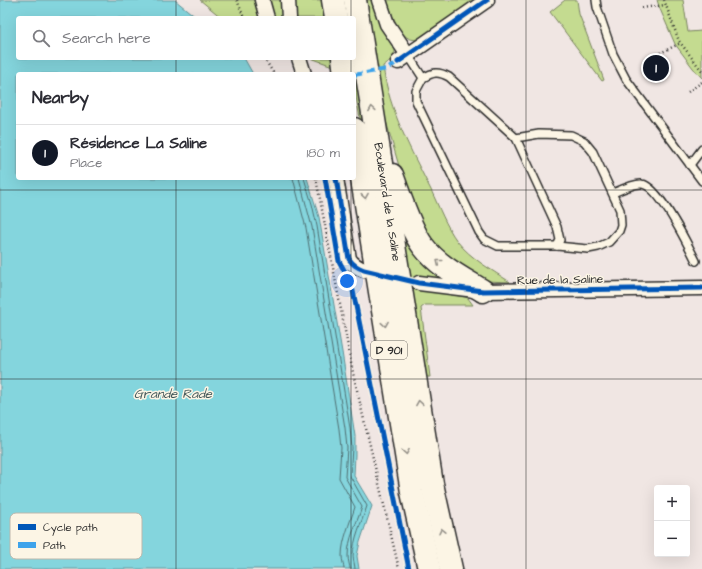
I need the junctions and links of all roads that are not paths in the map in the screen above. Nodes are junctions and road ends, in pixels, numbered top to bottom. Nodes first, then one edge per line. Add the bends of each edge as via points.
1 (262, 0) edge
2 (288, 0) edge
3 (333, 0) edge
4 (355, 0) edge
5 (379, 0) edge
6 (487, 0) edge
7 (596, 0) edge
8 (266, 16) edge
9 (289, 16) edge
10 (336, 16) edge
11 (403, 59) junction
12 (300, 60) edge
13 (342, 60) edge
14 (303, 72) edge
15 (345, 72) edge
16 (423, 78) junction
17 (377, 138) junction
18 (516, 138) junction
19 (356, 142) edge
20 (702, 149) edge
21 (690, 165) junction
22 (336, 180) edge
23 (702, 181) edge
24 (613, 193) junction
25 (557, 246) junction
26 (696, 261) dead end
27 (364, 270) dead end
28 (419, 283) dead end
29 (702, 288) edge
30 (483, 291) junction
31 (429, 569) edge
32 (451, 569) edge

1 - 8 street
2 - 9 street
3 - 10 main road
17 -> 4 main road, Boulevard de la Saline / D 901
5 - 11 street
6 - 11 street
7 - 21 lane via 613,54 623,74
11 - 16 lane
12 - 14 street
13 - 15 main road
16 - 18 lane via 437,72 449,77
16 - 25 lane via 416,91 416,101 482,235 498,246
30 -> 17 main road via 441,263 423,246 411,224
32 -> 17 main road, Boulevard de la Saline / D 901 via 432,484
18 - 24 lane via 539,134 571,135 584,141 593,152
18 - 25 lane via 557,227 560,240
19 -> 31 main road, Boulevard de la Saline / D 901 via 412,492
20 - 21 lane
21 - 23 lane
22 - 27 street via 349,258 352,263
24 - 25 lane via 620,210 621,225 609,242 593,249
24 - 26 lane via 638,184 647,186 664,205
28 - 30 street, Rue de la Saline
29 - 30 street, Rue de la Saline

